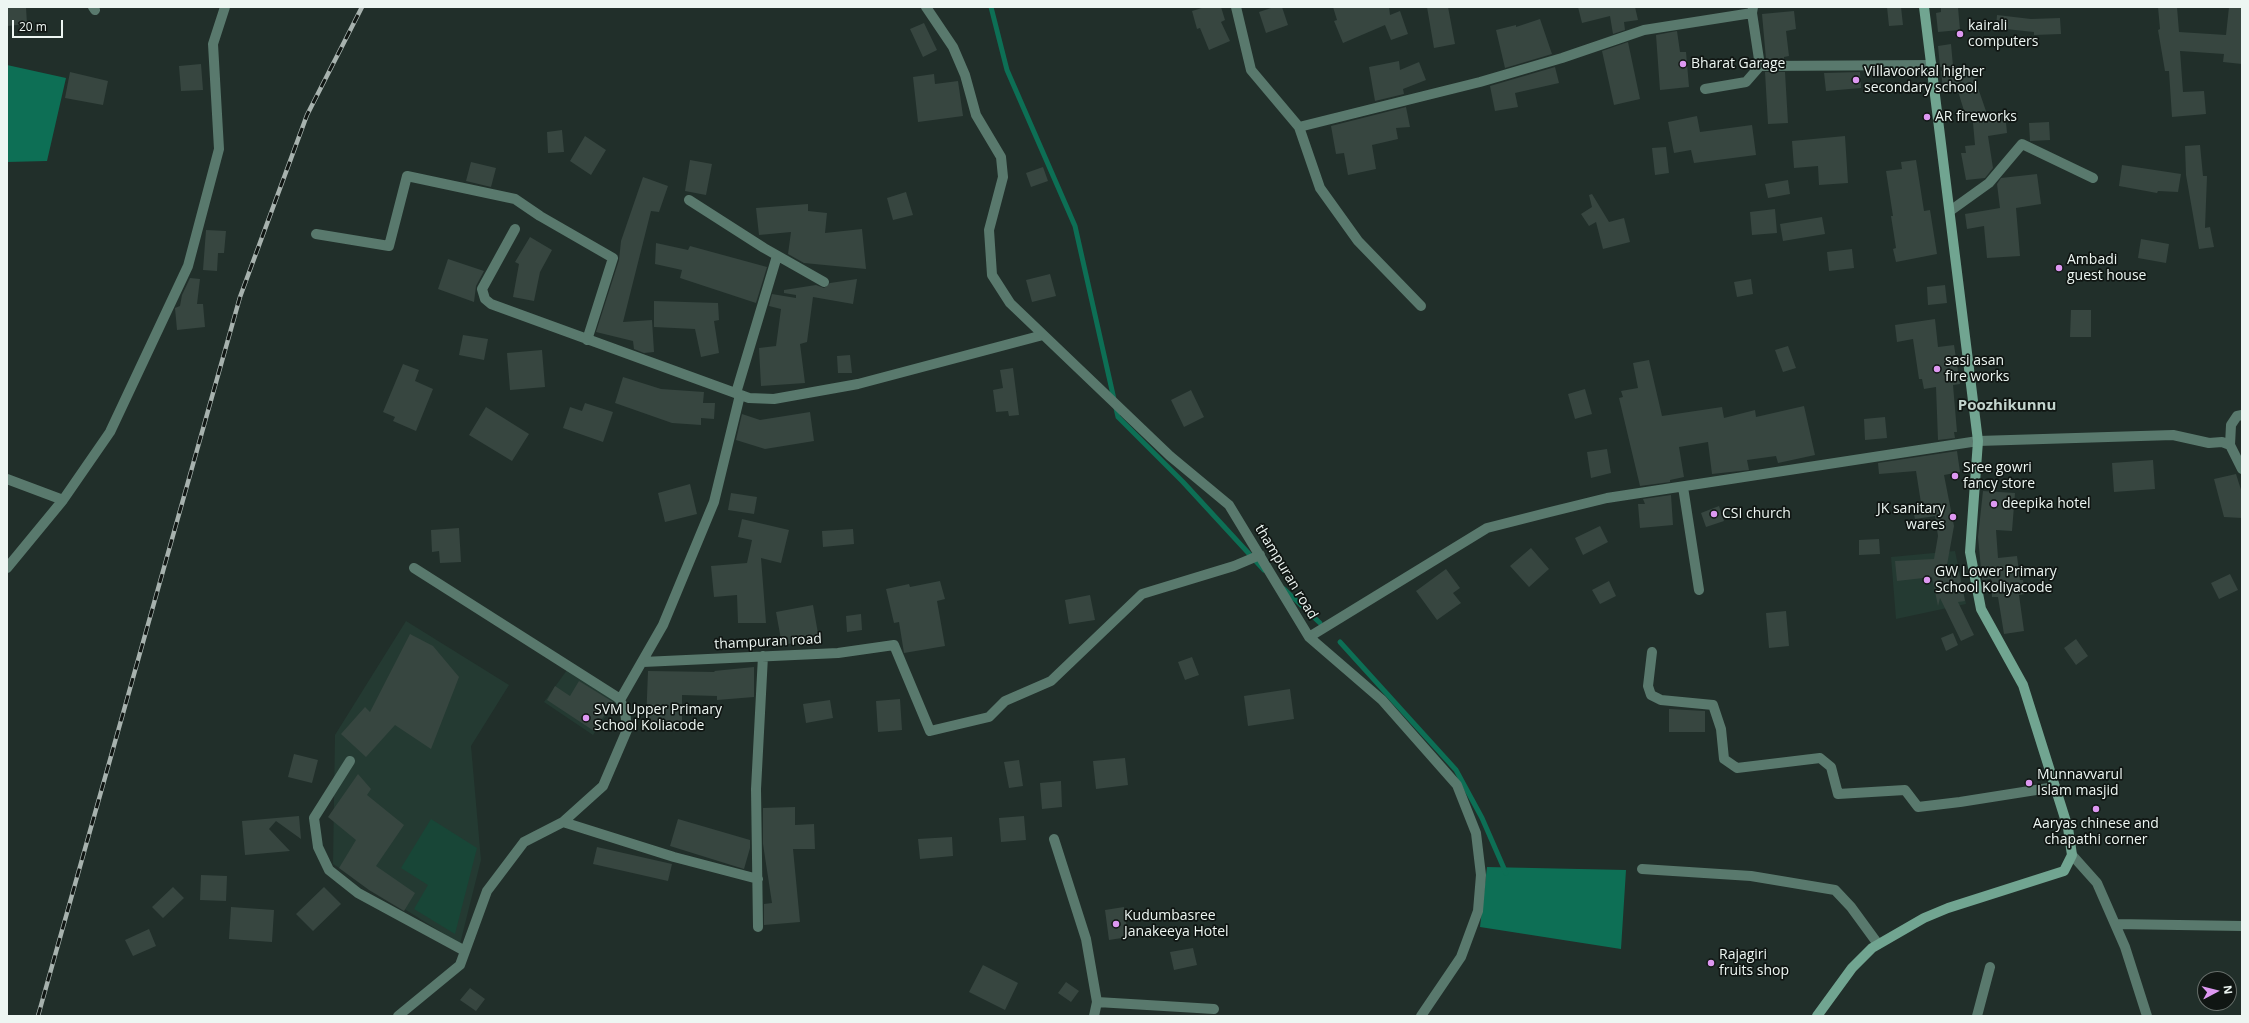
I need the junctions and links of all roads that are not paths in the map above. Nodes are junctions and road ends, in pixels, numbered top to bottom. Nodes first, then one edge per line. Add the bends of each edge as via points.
1 (225, 7) edge
2 (926, 7) edge
3 (1236, 7) edge
4 (1924, 7) edge
5 (1752, 10) edge
6 (1932, 65) junction
7 (1760, 66) junction
8 (1705, 89) dead end
9 (1299, 127) junction
10 (2093, 178) dead end
11 (689, 200) dead end
12 (1950, 211) junction
13 (515, 229) dead end
14 (316, 234) dead end
15 (777, 256) junction
16 (824, 282) dead end
17 (1421, 306) dead end
18 (1044, 335) junction
19 (587, 340) junction
20 (738, 394) junction
21 (2242, 415) edge
22 (1978, 441) junction
23 (2230, 445) junction
24 (2242, 469) edge
25 (7, 479) edge
26 (1683, 486) junction
27 (63, 500) junction
28 (1259, 556) junction
29 (7, 568) edge
30 (414, 568) dead end
31 (1700, 590) dead end
32 (1310, 637) junction
33 (1652, 652) dead end
34 (763, 656) junction
35 (643, 662) junction
36 (620, 700) junction
37 (350, 761) dead end
38 (2055, 787) junction
39 (563, 822) junction
40 (1054, 839) dead end
41 (2072, 855) junction
42 (1642, 869) dead end
43 (758, 879) junction
44 (2115, 924) junction
45 (2242, 926) edge
46 (758, 927) dead end
47 (1878, 944) junction
48 (465, 951) junction
49 (1990, 967) dead end
50 (1097, 1002) junction
51 (1214, 1009) dead end
52 (398, 1016) edge
53 (1094, 1016) edge
54 (1421, 1016) edge
55 (1817, 1016) edge
56 (1977, 1016) edge
57 (2147, 1016) edge

1 - 27 street via 213,44 219,149 188,266 110,432
2 - 18 street, thampuran road via 954,47 976,115 1001,157 1003,176 989,230 992,276 1010,303
3 - 9 street via 1252,70
4 - 6 main road
5 - 7 street
5 - 9 street via 1644,30 1480,82
6 - 7 street
6 - 12 main road
7 - 8 street via 1746,82
9 - 17 street via 1320,188 1358,241
10 - 12 street via 2022,144 1989,183
11 - 15 street
12 - 22 main road
13 - 19 street via 482,289 485,299 491,304
14 - 19 street via 389,246 407,176 515,199 613,258
15 - 16 street
15 - 20 street
18 - 20 street via 858,384 774,399 749,398
18 - 28 street, thampuran road via 1170,456 1229,505
19 - 20 street
20 - 35 street via 714,502 663,625
21 - 23 street via 2236,416 2231,425
22 - 23 street via 2173,435
22 - 26 street
22 - 38 main road via 1970,552 1981,609 2023,685
23 - 24 street
25 - 27 street
26 - 31 street
26 - 32 street via 1608,498 1487,528
27 - 29 street
28 - 32 street, thampuran road
28 - 34 street, thampuran road via 1142,594 1051,681 1005,701 989,717 930,731 894,645 838,653
30 - 36 street
32 - 54 street, thampuran road via 1382,700 1457,784 1477,840 1481,875 1478,910 1461,957
33 - 38 street via 1648,686 1652,695 1661,700 1713,705 1721,729 1724,759 1737,768 1820,758 1831,767 1838,794 1905,790 1918,807
34 - 35 street, thampuran road
34 - 43 street via 756,789
35 - 36 street
36 - 39 street via 625,711 627,730 603,786
37 - 48 street via 314,818 318,846 329,870 358,893
38 - 41 main road via 2068,828
39 - 43 street via 674,857
39 - 48 street via 524,842 487,891
40 - 50 street via 1086,939
41 - 44 street via 2097,883
41 - 47 main road via 2064,871 1948,908 1924,918
42 - 47 street via 1751,876 1835,890
43 - 46 street
44 - 45 street
44 - 57 street
47 - 55 main road via 1852,968
48 - 52 street via 460,965
49 - 56 street
50 - 51 street
50 - 53 street

